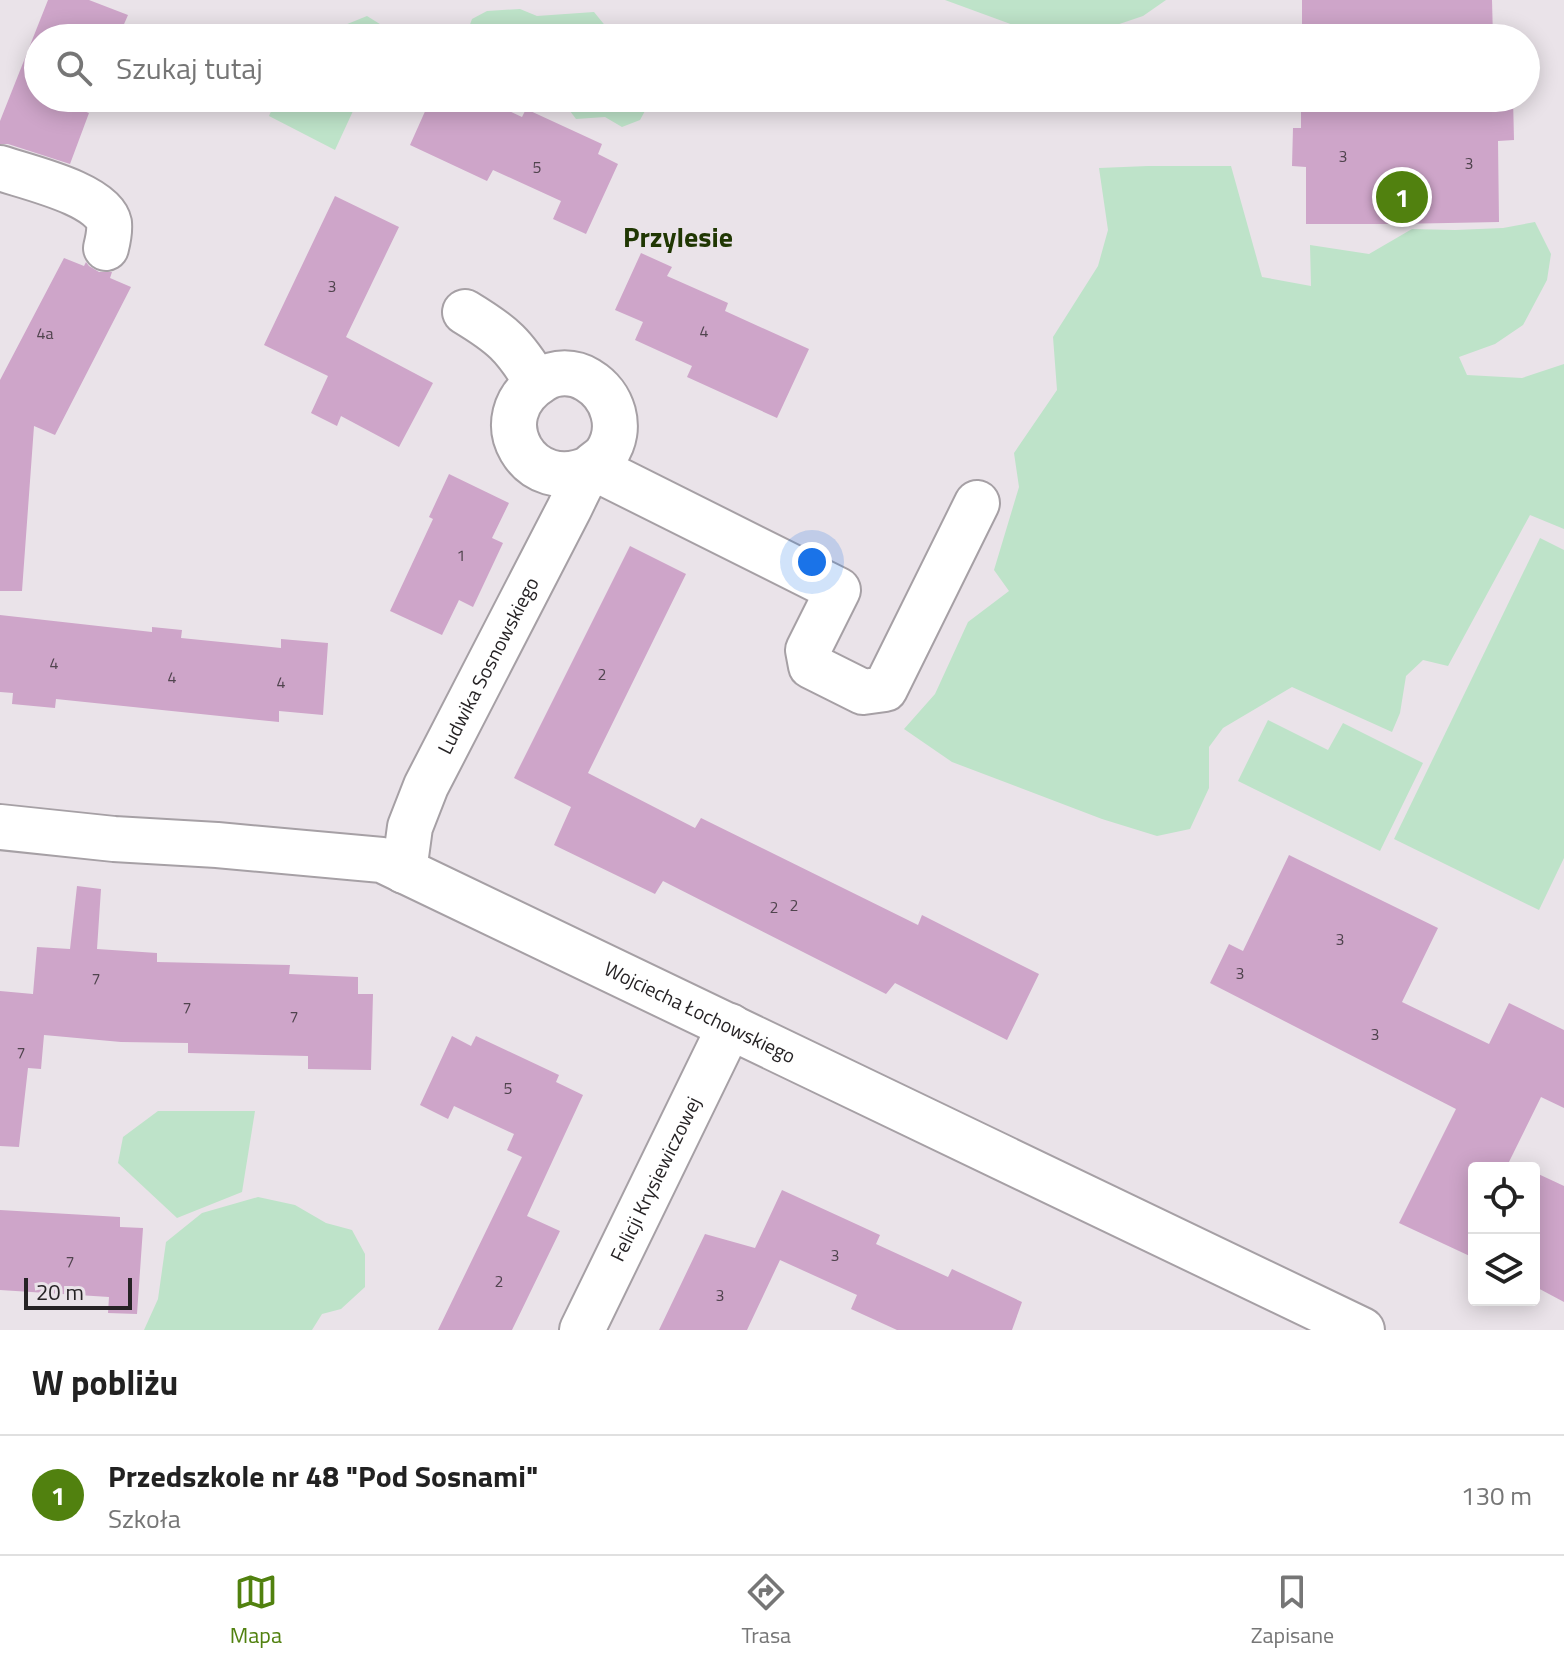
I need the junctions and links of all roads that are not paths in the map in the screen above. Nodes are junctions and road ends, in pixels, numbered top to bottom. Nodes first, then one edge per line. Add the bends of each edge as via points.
1 (0, 168) edge
2 (106, 248) dead end
3 (465, 312) dead end
4 (537, 383) junction
5 (592, 467) junction
6 (977, 503) dead end
7 (0, 827) edge
8 (404, 871) junction
9 (730, 1026) junction
10 (582, 1330) edge
11 (1362, 1330) edge

1 - 2 street via 97,205 109,220
3 - 4 street via 497,331
4 - 5 street via 528,388 514,416 515,439 523,455 540,469 562,475
4 - 5 street, Ludwika Sosnowskiego via 550,375 583,376 612,406 612,441
5 - 6 street via 838,590 808,650 811,666 863,692 885,689
5 - 8 street, Ludwika Sosnowskiego via 426,786 410,827
7 - 8 street, Wojciecha Łochowskiego via 382,860
8 - 9 street, Wojciecha Łochowskiego
9 - 10 street, Felicji Krysiewiczowej
9 - 11 street, Wojciecha Łochowskiego

